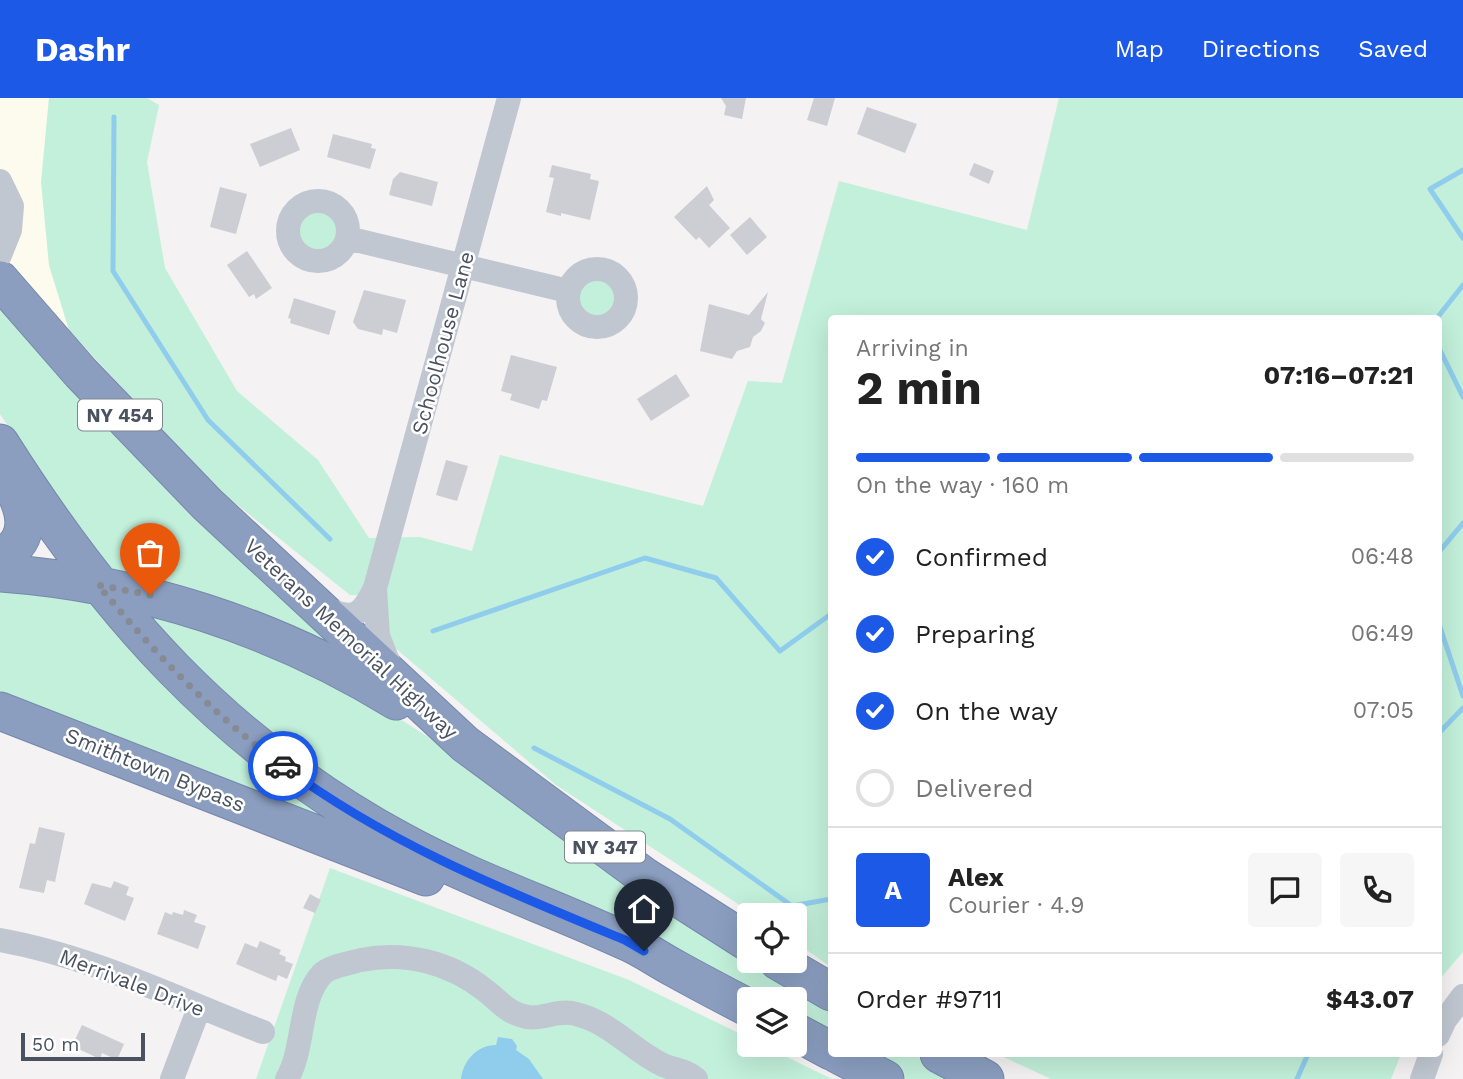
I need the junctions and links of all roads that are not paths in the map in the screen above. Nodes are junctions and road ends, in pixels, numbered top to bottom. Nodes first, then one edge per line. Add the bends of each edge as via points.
1 (509, 98) edge
2 (0, 181) edge
3 (347, 238) dead end
4 (0, 255) edge
5 (464, 267) junction
6 (0, 280) edge
7 (568, 291) dead end
8 (0, 443) edge
9 (0, 467) edge
10 (0, 557) edge
11 (0, 573) edge
12 (98, 585) junction
13 (375, 588) junction
14 (309, 601) junction
15 (394, 680) junction
16 (2, 718) edge
17 (465, 744) junction
18 (737, 935) edge
19 (0, 940) edge
20 (799, 973) edge
21 (701, 984) junction
22 (828, 990) edge
23 (1463, 996) edge
24 (737, 1002) edge
25 (199, 1007) junction
26 (1442, 1026) edge
27 (263, 1032) dead end
28 (807, 1038) edge
29 (828, 1049) edge
30 (843, 1057) edge
31 (945, 1057) edge
32 (1430, 1057) edge
33 (172, 1079) edge
34 (287, 1079) edge
35 (696, 1079) edge
36 (885, 1079) edge
37 (985, 1079) edge
38 (1422, 1079) edge

1 - 5 street, Schoolhouse Lane
2 - 4 street via 12,206 10,230
3 - 5 street
5 - 7 street
5 - 13 street, Schoolhouse Lane
6 - 14 highway, Veterans Memorial Highway / NY 454 via 163,460
8 - 12 highway
9 - 10 highway via 22,504 25,522 15,547
11 - 12 highway, NY 347
12 - 17 highway, NY 347 via 178,603 279,641 361,681
12 - 21 highway via 204,701 310,785 423,852 625,940
13 - 14 street, Schoolhouse Lane via 363,610 352,615
13 - 15 street, Schoolhouse Lane via 379,636
14 - 15 highway, Veterans Memorial Highway / NY 454
15 - 17 highway, Veterans Memorial Highway / NY 454
16 - 21 highway, Smithtown Bypass
17 - 18 highway, Veterans Memorial Highway / NY 347 via 636,870
19 - 25 street, Merrivale Drive via 84,962
20 - 22 highway
21 - 24 highway
23 - 26 street
25 - 27 street, Merrivale Drive
25 - 33 street
28 - 29 highway
30 - 36 highway
31 - 37 highway
32 - 38 street
34 - 35 street via 310,992 323,972 366,959 403,956 432,962 466,978 519,1015 537,1019 576,1013 602,1023 664,1065

